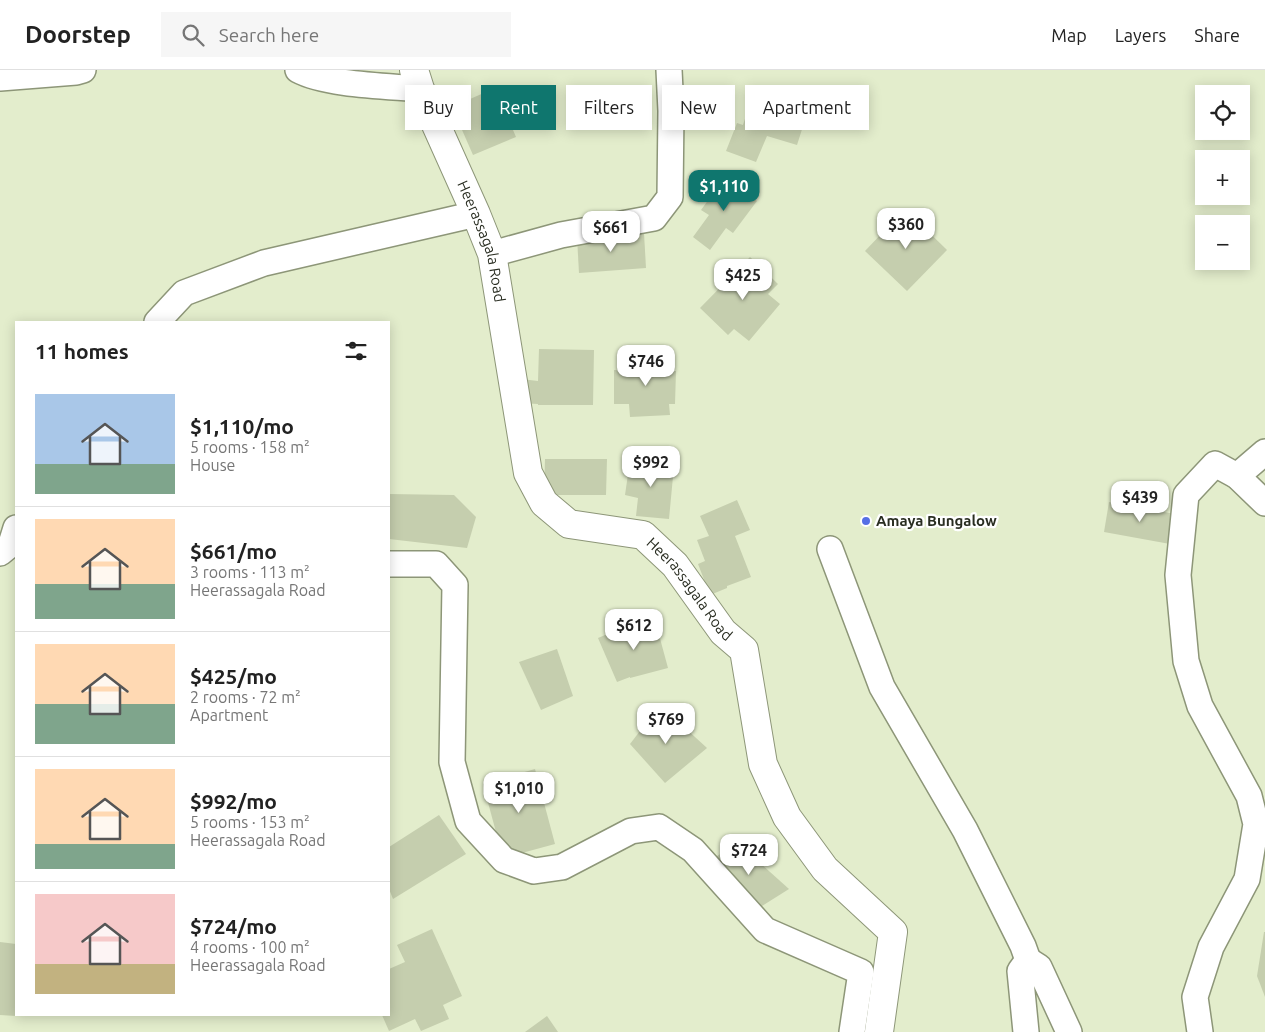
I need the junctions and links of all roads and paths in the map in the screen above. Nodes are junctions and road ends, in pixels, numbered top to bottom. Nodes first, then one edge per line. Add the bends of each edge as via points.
1 (83, 70) edge
2 (298, 70) edge
3 (668, 70) edge
4 (0, 78) edge
5 (417, 79) edge
6 (476, 214) junction
7 (492, 254) junction
8 (158, 321) edge
9 (1265, 452) edge
10 (1237, 476) junction
11 (1265, 503) edge
12 (15, 531) edge
13 (830, 549) dead end
14 (0, 553) edge
15 (390, 564) edge
16 (1028, 960) junction
17 (852, 1032) edge
18 (879, 1032) edge
19 (1026, 1032) edge
20 (1069, 1032) edge
21 (1200, 1032) edge

1 - 4 street
2 - 5 street via 342,81
3 - 7 street via 670,196 654,218 561,235
5 - 6 street, Heerassagala Road
6 - 7 street, Heerassagala Road
6 - 8 street via 264,263 184,293
7 - 18 street, Heerassagala Road via 528,473 544,503 569,524 643,535 675,565 723,632 744,650 763,764 787,817 825,868 893,932
9 - 10 street
10 - 11 street
10 - 21 street via 1214,464 1186,495 1178,575 1186,661 1200,706 1249,796 1256,824 1246,879 1211,947 1195,997
12 - 14 street via 11,544
13 - 16 street via 882,687 965,830
15 - 17 street via 436,564 455,585 452,762 468,821 504,860 534,871 562,867 631,830 659,827 693,850 765,930 861,972
16 - 19 street via 1020,972
16 - 20 street via 1039,966

